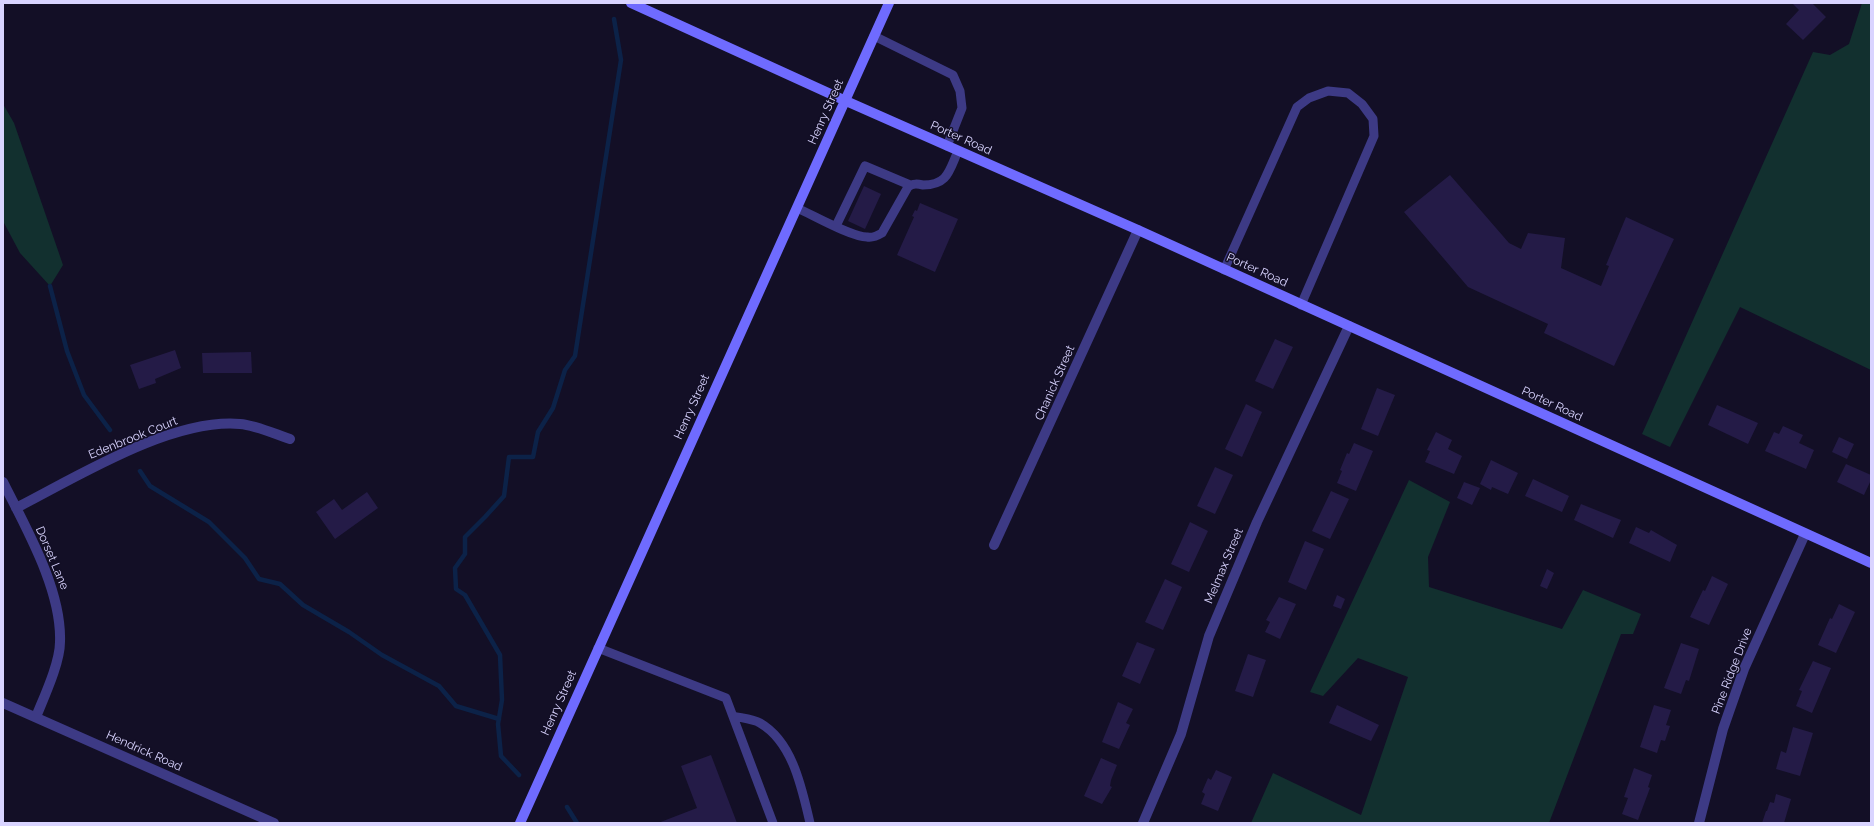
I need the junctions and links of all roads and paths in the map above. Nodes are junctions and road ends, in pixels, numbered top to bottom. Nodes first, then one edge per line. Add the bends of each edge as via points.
1 (631, 3) edge
2 (889, 3) edge
3 (874, 36) junction
4 (846, 101) junction
5 (947, 146) junction
6 (958, 151) junction
7 (910, 185) junction
8 (797, 208) junction
9 (836, 226) junction
10 (1138, 230) junction
11 (1224, 270) junction
12 (1301, 305) junction
13 (1349, 326) junction
14 (290, 439) dead end
15 (3, 482) edge
16 (16, 508) junction
17 (1805, 534) junction
18 (994, 545) dead end
19 (1871, 563) edge
20 (598, 648) junction
21 (3, 703) edge
22 (733, 716) junction
23 (36, 717) junction
24 (274, 823) edge
25 (520, 823) edge
26 (773, 823) edge
27 (810, 823) edge
28 (1143, 823) edge
29 (1699, 823) edge

1 - 4 street, Porter Road
2 - 3 street, Henry Street
3 - 4 street, Henry Street
3 - 5 lane via 953,75 960,91 962,108
4 - 5 street, Porter Road
4 - 8 street, Henry Street
5 - 6 street, Porter Road
6 - 7 lane via 941,182 934,185
6 - 10 street, Porter Road
7 - 9 lane via 882,233 867,237 855,235
7 - 9 lane via 866,166
8 - 9 lane
8 - 20 street, Henry Street
10 - 11 street, Porter Road
10 - 18 street, Chanick Street
11 - 12 street, Porter Road
11 - 12 lane via 1297,107 1310,98 1328,91 1348,93 1362,104 1372,119 1374,136
12 - 13 street, Porter Road
13 - 17 street, Porter Road
13 - 28 street, Melmax Street via 1257,522 1209,636 1181,734
14 - 16 street, Edenbrook Court via 241,424 204,425 168,435 113,458
15 - 16 street, Dorset Lane
16 - 23 street, Dorset Lane via 56,598 60,642 53,674
17 - 19 street, Porter Road
17 - 29 street, Pine Ridge Drive via 1744,669 1723,729
20 - 22 lane via 726,698
20 - 25 street, Henry Street
21 - 23 street, Hendrick Road
22 - 26 lane
22 - 27 lane via 759,722 777,736 800,779
23 - 24 street, Hendrick Road

